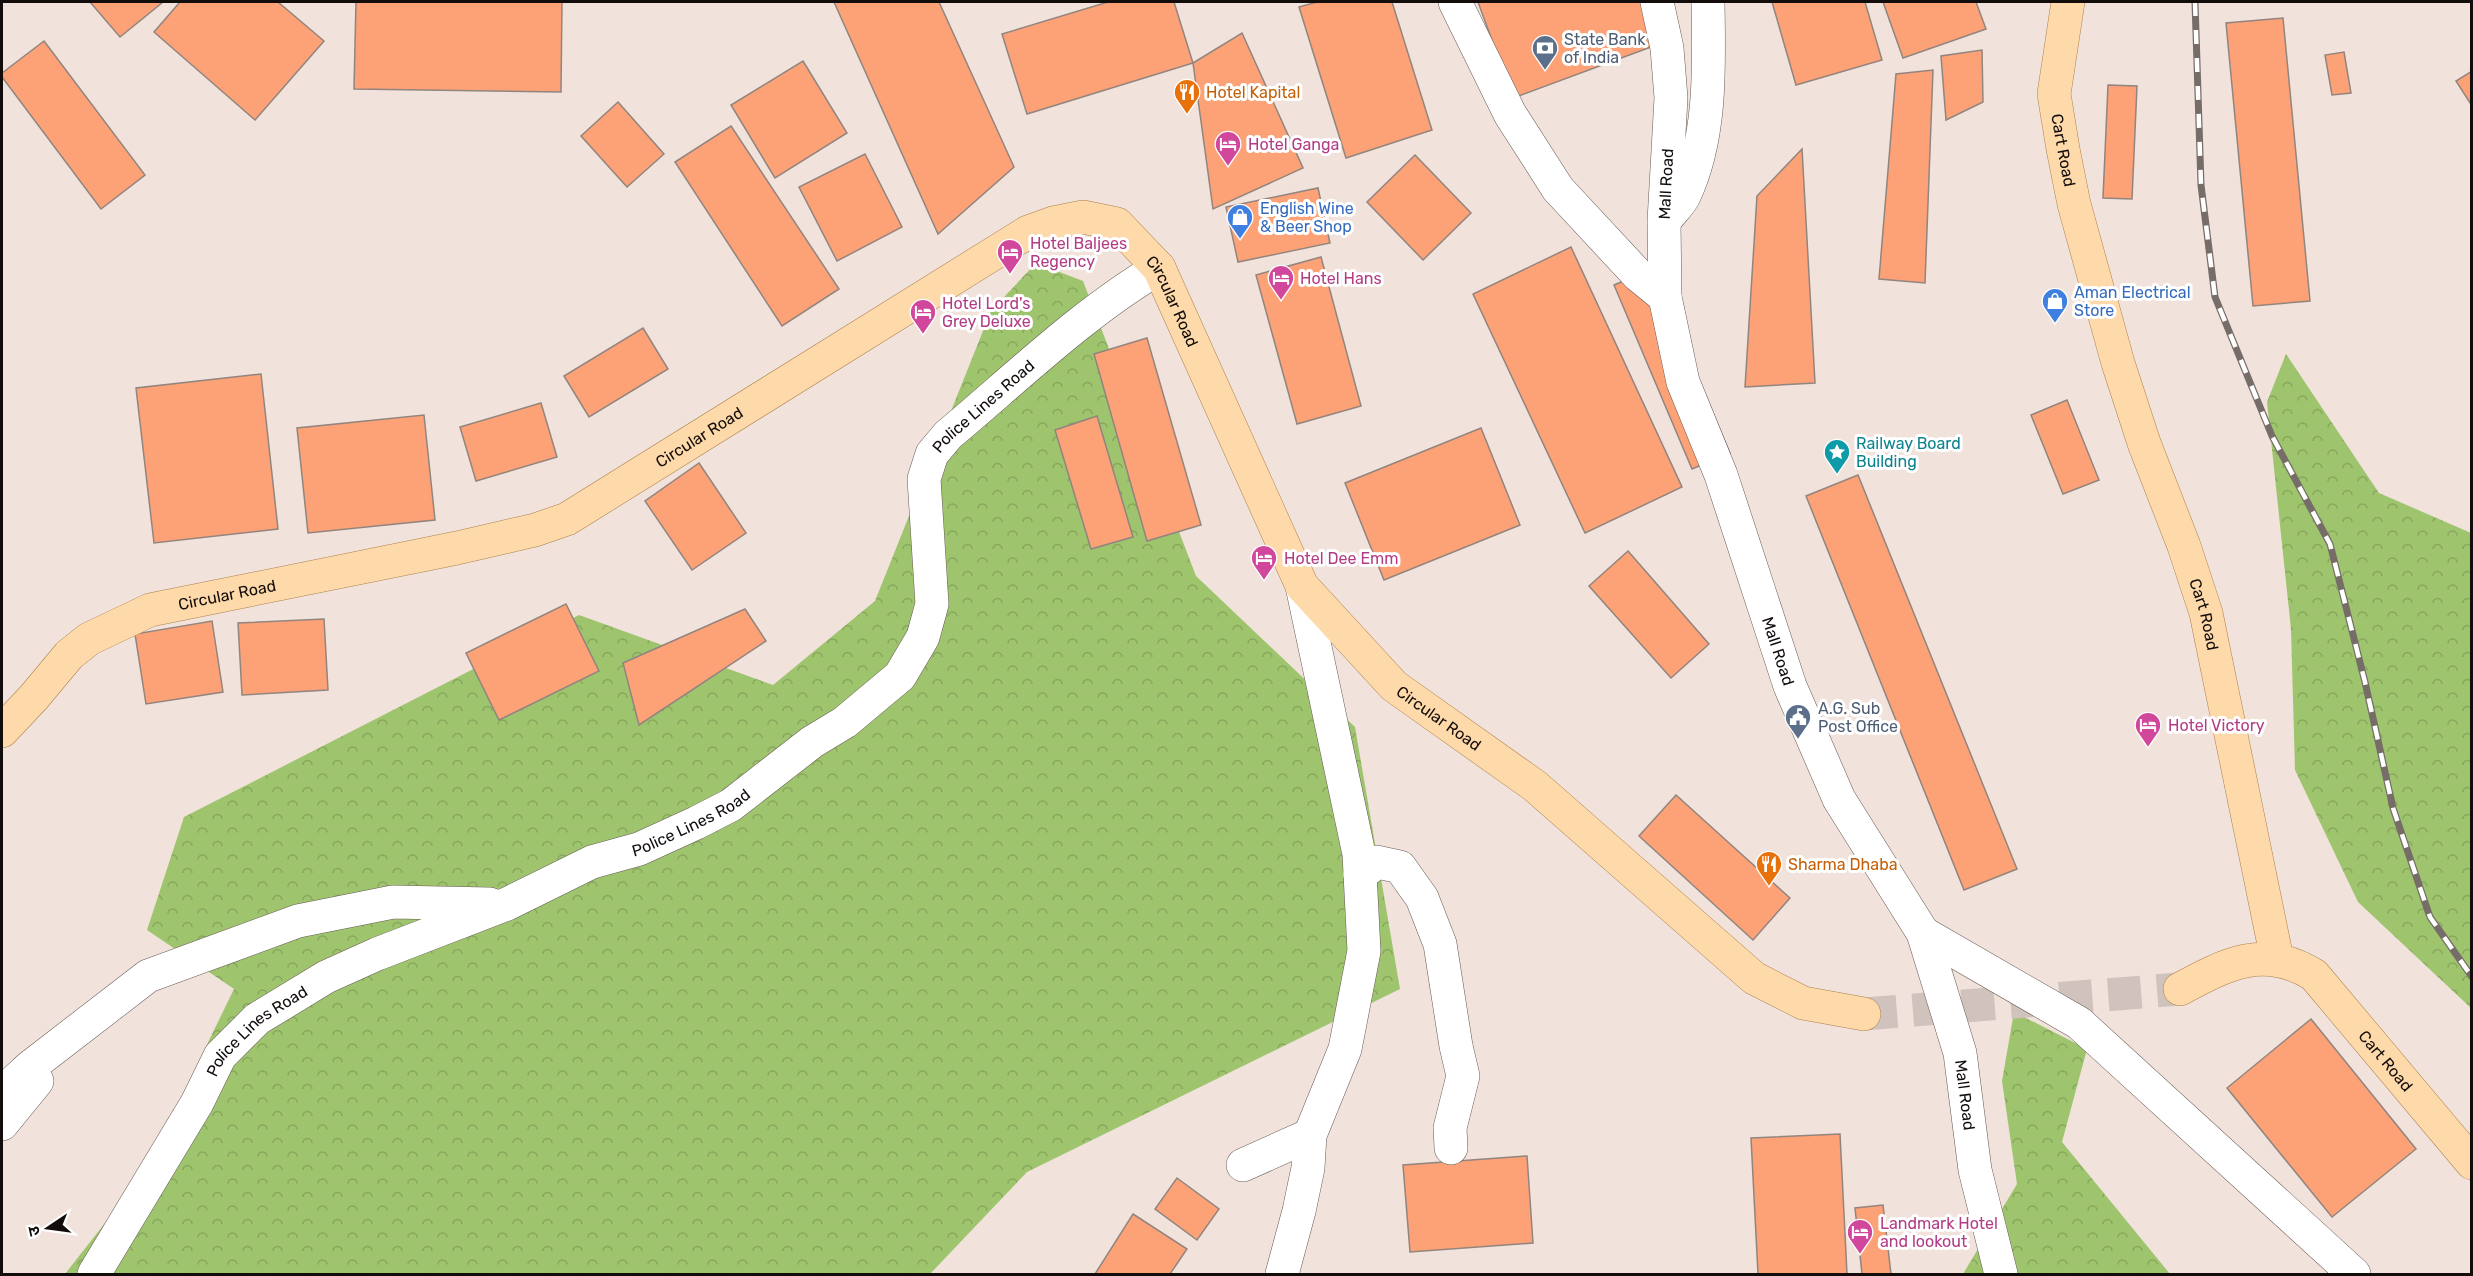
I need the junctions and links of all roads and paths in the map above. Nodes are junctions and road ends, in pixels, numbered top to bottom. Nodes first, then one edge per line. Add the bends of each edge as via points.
1 (1455, 2) edge
2 (1657, 2) edge
3 (1708, 2) edge
4 (2068, 2) edge
5 (1664, 221) junction
6 (1159, 268) junction
7 (1665, 297) junction
8 (1302, 586) junction
9 (2, 731) edge
10 (1360, 875) junction
11 (507, 904) junction
12 (1923, 933) junction
13 (2277, 959) junction
14 (2181, 990) tunnel mouth
15 (1864, 1014) tunnel mouth
16 (80, 1029) junction
17 (2, 1093) edge
18 (2, 1124) edge
19 (1310, 1135) junction
20 (1451, 1148) dead end
21 (2472, 1163) edge
22 (1243, 1165) dead end
23 (94, 1275) edge
24 (1282, 1275) edge
25 (2001, 1275) edge
26 (2354, 1275) edge

1 - 7 street via 1510,114 1558,189 1638,275
2 - 5 street, Mall Road via 1667,48 1671,98
3 - 5 street via 1706,111 1698,152 1683,198
4 - 13 main road, Cart Road via 2054,94 2074,204 2118,363 2206,613
5 - 7 street, Mall Road
6 - 8 main road, Circular Road
6 - 9 main road, Circular Road via 1117,224 1083,217 1053,222 1028,232 567,519 457,548 150,610 88,639
6 - 11 street, Police Lines Road via 1082,323 948,435 933,454 924,479 932,604 923,637 900,676 845,722 803,748 731,805 639,849 592,862
7 - 12 street, Mall Road via 1683,382 1721,474 1790,686 1839,799
8 - 10 street via 1359,854
8 - 15 main road, Circular Road via 1394,686 1535,786 1754,978 1803,1003
10 - 19 street via 1364,951 1345,1049
10 - 20 street via 1377,862 1400,867 1422,898 1440,944 1463,1076 1450,1128
11 - 16 street via 393,902 298,921 148,976
11 - 23 street, Police Lines Road via 326,977 257,1019 220,1056 197,1103
12 - 25 street, Mall Road via 1960,1053 1975,1170
12 - 26 street via 2079,1023
13 - 14 main road via 2230,964
13 - 21 main road, Cart Road via 2314,975
16 - 17 street
16 - 18 street
19 - 22 street
19 - 24 street via 1308,1168

